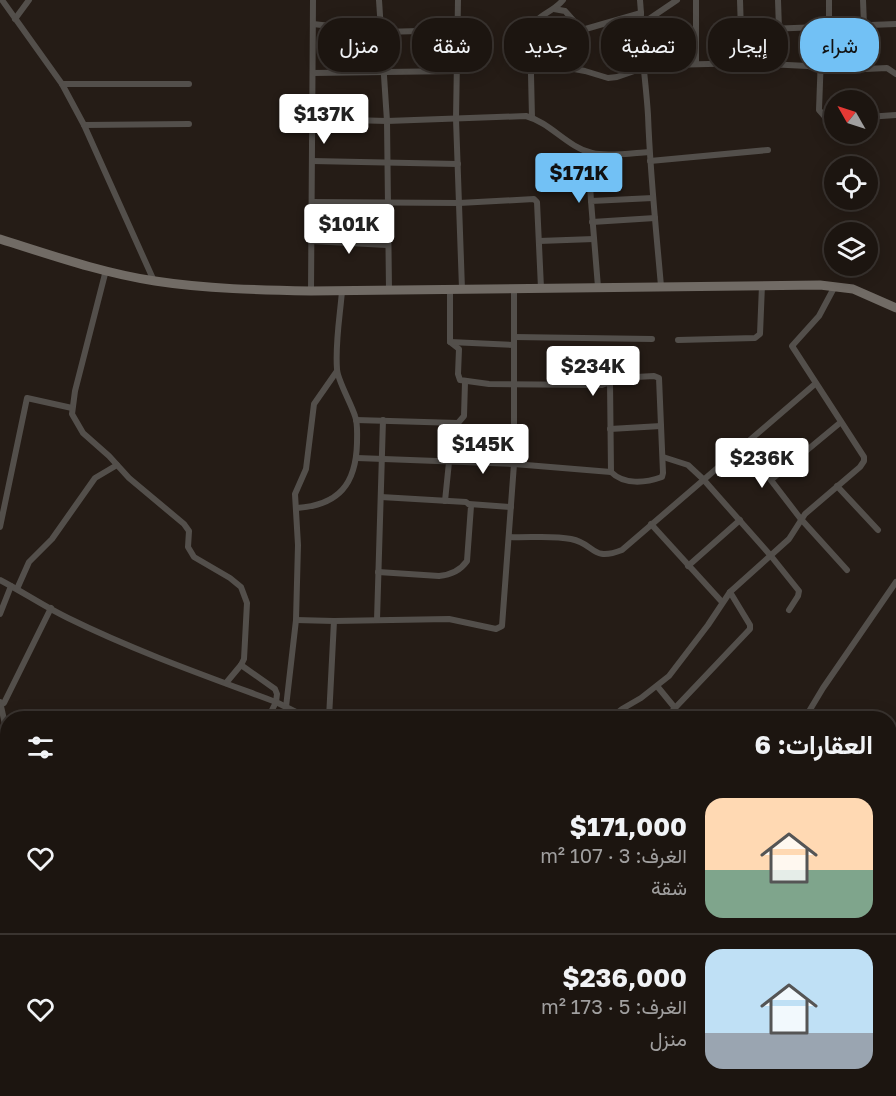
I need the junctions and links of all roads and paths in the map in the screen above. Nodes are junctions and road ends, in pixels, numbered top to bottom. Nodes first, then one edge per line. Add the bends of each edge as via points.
1 (2, 0) edge
2 (29, 0) edge
3 (313, 0) edge
4 (380, 0) edge
5 (458, 0) edge
6 (563, 0) edge
7 (640, 0) edge
8 (676, 0) edge
9 (696, 0) edge
10 (740, 0) edge
11 (778, 0) edge
12 (829, 0) edge
13 (863, 0) edge
14 (554, 9) junction
15 (641, 14) junction
16 (382, 18) edge
17 (457, 18) edge
18 (538, 18) edge
19 (641, 18) edge
20 (650, 18) edge
21 (696, 18) edge
22 (741, 18) edge
23 (779, 18) edge
24 (826, 18) edge
25 (864, 18) edge
26 (15, 19) junction
27 (313, 24) junction
28 (896, 24) edge
29 (318, 25) edge
30 (879, 25) edge
31 (696, 64) edge
32 (708, 64) edge
33 (879, 68) edge
34 (385, 72) joint
35 (458, 72) edge
36 (531, 72) edge
37 (588, 72) edge
38 (631, 72) edge
39 (643, 72) edge
40 (821, 72) edge
41 (313, 74) junction
42 (896, 75) edge
43 (62, 84) junction
44 (189, 84) dead end
45 (896, 115) edge
46 (824, 116) edge
47 (878, 116) edge
48 (532, 118) junction
49 (312, 119) junction
50 (456, 119) junction
51 (387, 121) junction
52 (189, 124) dead end
53 (84, 125) junction
54 (768, 150) dead end
55 (588, 152) junction
56 (649, 152) junction
57 (312, 161) junction
58 (650, 161) junction
59 (388, 162) junction
60 (458, 164) junction
61 (653, 198) junction
62 (591, 201) junction
63 (312, 202) junction
64 (388, 203) junction
65 (459, 203) junction
66 (655, 218) junction
67 (592, 222) junction
68 (0, 239) edge
69 (594, 239) junction
70 (311, 241) junction
71 (539, 241) junction
72 (387, 245) junction
73 (106, 270) junction
74 (154, 281) junction
75 (762, 285) junction
76 (661, 286) junction
77 (835, 286) junction
78 (598, 287) junction
79 (542, 288) junction
80 (450, 289) junction
81 (462, 289) junction
82 (514, 289) junction
83 (389, 290) junction
84 (311, 291) junction
85 (342, 291) junction
86 (896, 308) edge
87 (514, 337) junction
88 (652, 339) dead end
89 (678, 340) dead end
90 (450, 342) junction
91 (514, 345) junction
92 (337, 371) junction
93 (465, 382) junction
94 (610, 382) junction
95 (815, 384) junction
96 (514, 385) junction
97 (72, 408) junction
98 (356, 420) junction
99 (383, 420) junction
100 (841, 422) junction
101 (661, 426) junction
102 (610, 429) junction
103 (744, 445) junction
104 (663, 457) junction
105 (357, 458) junction
106 (382, 459) junction
107 (449, 462) junction
108 (514, 464) junction
109 (117, 465) junction
110 (611, 472) junction
111 (703, 479) junction
112 (771, 480) junction
113 (837, 486) junction
114 (381, 497) junction
115 (444, 501) junction
116 (470, 504) junction
117 (511, 507) junction
118 (297, 508) junction
119 (800, 518) junction
120 (740, 520) junction
121 (651, 524) junction
122 (0, 527) edge
123 (878, 530) dead end
124 (510, 537) junction
125 (771, 556) junction
126 (688, 566) junction
127 (847, 570) dead end
128 (378, 572) junction
129 (0, 580) edge
130 (896, 582) edge
131 (10, 586) junction
132 (17, 590) junction
133 (730, 592) junction
134 (722, 602) junction
135 (51, 608) junction
136 (789, 610) dead end
137 (0, 614) edge
138 (296, 620) junction
139 (377, 620) junction
140 (334, 621) junction
141 (241, 665) junction
142 (226, 683) junction
143 (657, 686) junction
144 (2, 702) edge
145 (276, 702) junction
146 (285, 707) junction
147 (675, 708) junction
148 (272, 711) edge
149 (293, 711) edge
150 (329, 711) edge
151 (620, 711) edge
152 (672, 711) edge
153 (809, 711) edge

1 - 26 street
2 - 26 street
3 - 27 street
4 - 16 street
5 - 17 street
6 - 14 street
7 - 15 street
8 - 20 street
9 - 21 street
10 - 22 street
11 - 23 street
12 - 24 street
13 - 25 street
14 - 15 street via 565,11 582,30
14 - 18 street
15 - 19 street
26 - 43 street
27 - 29 street
27 - 41 street
28 - 30 street
31 - 32 street
33 - 42 street via 887,68
34 - 41 street
34 - 51 street
35 - 50 street
36 - 48 street
37 - 38 street via 608,78
39 - 56 street
40 - 46 street via 819,110
41 - 49 street
43 - 44 street
43 - 53 street
45 - 47 street
48 - 50 street
48 - 55 street
49 - 51 street
49 - 57 street
50 - 51 street
50 - 60 street
51 - 59 street
52 - 53 street
53 - 74 street
54 - 58 street
55 - 56 street
55 - 62 street
56 - 58 street
57 - 59 street
57 - 63 street
58 - 61 street
59 - 60 street
59 - 64 street
60 - 65 street
61 - 62 street
61 - 66 street
62 - 67 street
63 - 64 street
63 - 70 street
64 - 65 street
64 - 72 street
65 - 71 street via 534,199
65 - 81 street
66 - 67 street
66 - 76 street
67 - 69 street
68 - 73 street
69 - 71 street
69 - 78 street
70 - 72 street
70 - 84 street
71 - 79 street
72 - 83 street
73 - 74 street
73 - 97 street
74 - 84 street via 236,290
75 - 76 street
75 - 77 street
75 - 89 street via 760,334 755,338
76 - 78 street
77 - 86 street via 864,293
77 - 95 street via 819,316 792,346
78 - 79 street
79 - 82 street
80 - 81 street
80 - 83 street
80 - 90 street
81 - 82 street
82 - 87 street
83 - 85 street
84 - 85 street
85 - 92 street
87 - 88 street
87 - 91 street
90 - 91 street
90 - 93 street via 459,349 458,374
91 - 96 street
92 - 98 street
92 - 118 street via 315,404 306,469 295,494
93 - 96 street
93 - 99 street via 464,416 458,423
94 - 96 street
94 - 101 street via 618,378 658,377
94 - 102 street
95 - 100 street
95 - 103 street
96 - 108 street
97 - 109 street via 83,433
97 - 122 street via 27,398
98 - 99 street
98 - 105 street
99 - 106 street
100 - 112 street
100 - 113 street via 864,461
101 - 102 street
101 - 104 street
102 - 110 street
103 - 111 street
103 - 112 street
104 - 110 street via 662,477 657,479 625,481
104 - 111 street via 688,465
105 - 106 street
105 - 118 street via 352,478 331,500
106 - 107 street
106 - 114 street
107 - 108 street
107 - 115 street
108 - 110 street
108 - 117 street
109 - 132 street via 95,478 52,539 28,562
109 - 141 street via 184,524 194,557 241,587 247,603
111 - 120 street
111 - 121 street
112 - 119 street
113 - 119 street
113 - 123 street
114 - 115 street
114 - 128 street
115 - 116 street
116 - 117 street
116 - 128 street via 467,561 459,570 439,576
117 - 124 street
118 - 138 street
119 - 125 street via 789,539
119 - 127 street
120 - 125 street
120 - 126 street
121 - 124 street via 622,550 608,555 570,539
121 - 126 street
124 - 139 street via 503,624 499,628 449,619
125 - 133 street
125 - 136 street via 799,591
126 - 134 street
128 - 139 street
129 - 131 street
130 - 153 street
131 - 132 street
131 - 137 street
132 - 135 street
133 - 134 street
133 - 147 street via 750,629
134 - 143 street via 708,626
135 - 142 street via 148,653
135 - 144 street
138 - 140 street
138 - 146 street
139 - 140 street
140 - 150 street
141 - 142 street
141 - 145 street via 275,689
142 - 145 street
143 - 147 street
143 - 151 street
145 - 146 street
145 - 148 street
146 - 149 street
147 - 152 street

